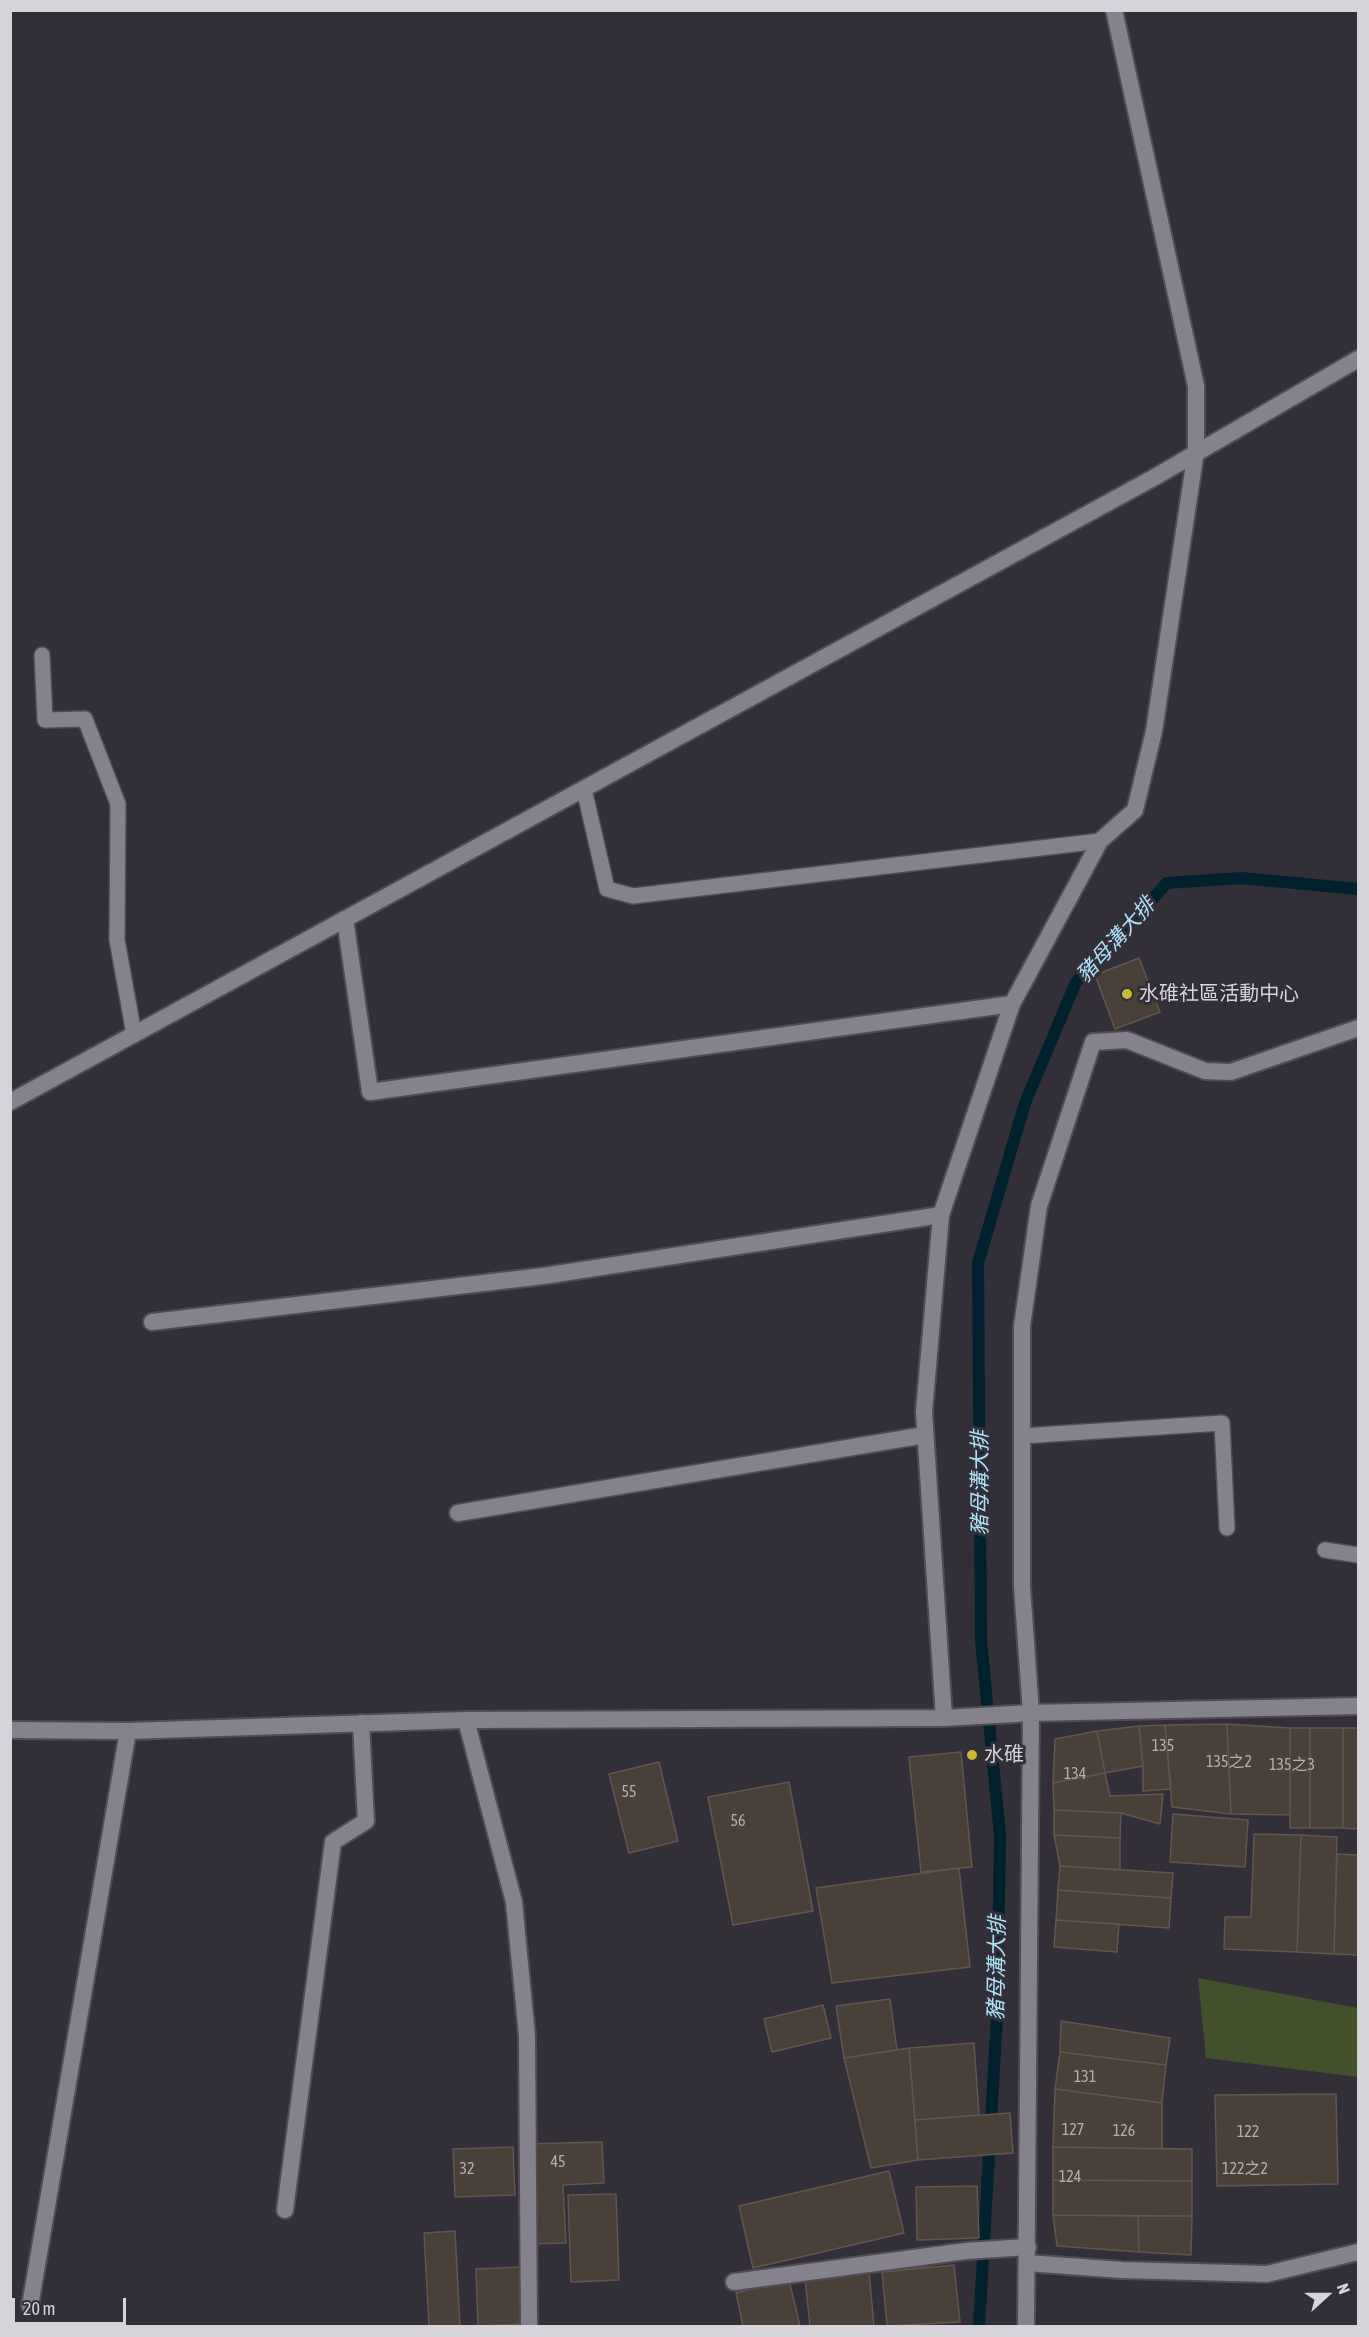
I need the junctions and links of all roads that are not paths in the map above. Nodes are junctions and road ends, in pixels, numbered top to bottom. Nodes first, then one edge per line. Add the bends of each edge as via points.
1 (1114, 10) edge
2 (1359, 359) edge
3 (1196, 451) junction
4 (42, 655) dead end
5 (584, 789) junction
6 (1100, 841) junction
7 (345, 919) junction
8 (1012, 1004) junction
9 (1359, 1028) edge
10 (134, 1034) junction
11 (10, 1102) edge
12 (941, 1215) junction
13 (152, 1322) dead end
14 (926, 1435) junction
15 (1022, 1436) junction
16 (458, 1513) dead end
17 (1227, 1528) dead end
18 (1325, 1551) dead end
19 (1359, 1555) edge
20 (1359, 1706) edge
21 (1031, 1713) junction
22 (944, 1718) junction
23 (466, 1720) junction
24 (361, 1723) junction
25 (10, 1730) edge
26 (128, 1731) junction
27 (285, 2210) dead end
28 (1359, 2252) edge
29 (1027, 2255) junction
30 (734, 2282) dead end
31 (30, 2306) dead end
32 (529, 2326) edge
33 (1026, 2326) edge

1 - 3 street via 1196,386
2 - 3 street
3 - 5 street
3 - 6 street via 1154,731 1135,810
4 - 10 lane via 45,720 85,719 118,804 117,940
5 - 6 lane via 607,889 633,896
5 - 7 street
6 - 8 street
7 - 8 street via 370,1092
7 - 10 street
8 - 12 street
9 - 15 street via 1231,1072 1205,1071 1127,1040 1093,1042 1039,1206 1022,1326
10 - 11 street
12 - 13 street via 543,1276
12 - 14 street via 924,1412
14 - 16 street
14 - 22 street
15 - 17 lane via 1222,1423
15 - 21 street via 1022,1586
18 - 19 lane
20 - 21 street
21 - 22 street
21 - 29 street
22 - 23 street
23 - 24 street
23 - 32 street via 514,1902 527,2036
24 - 26 street
24 - 27 street via 366,1821 333,1842
25 - 26 street
26 - 31 street
28 - 29 street via 1267,2274 1122,2270
29 - 30 street via 966,2251
29 - 33 street

